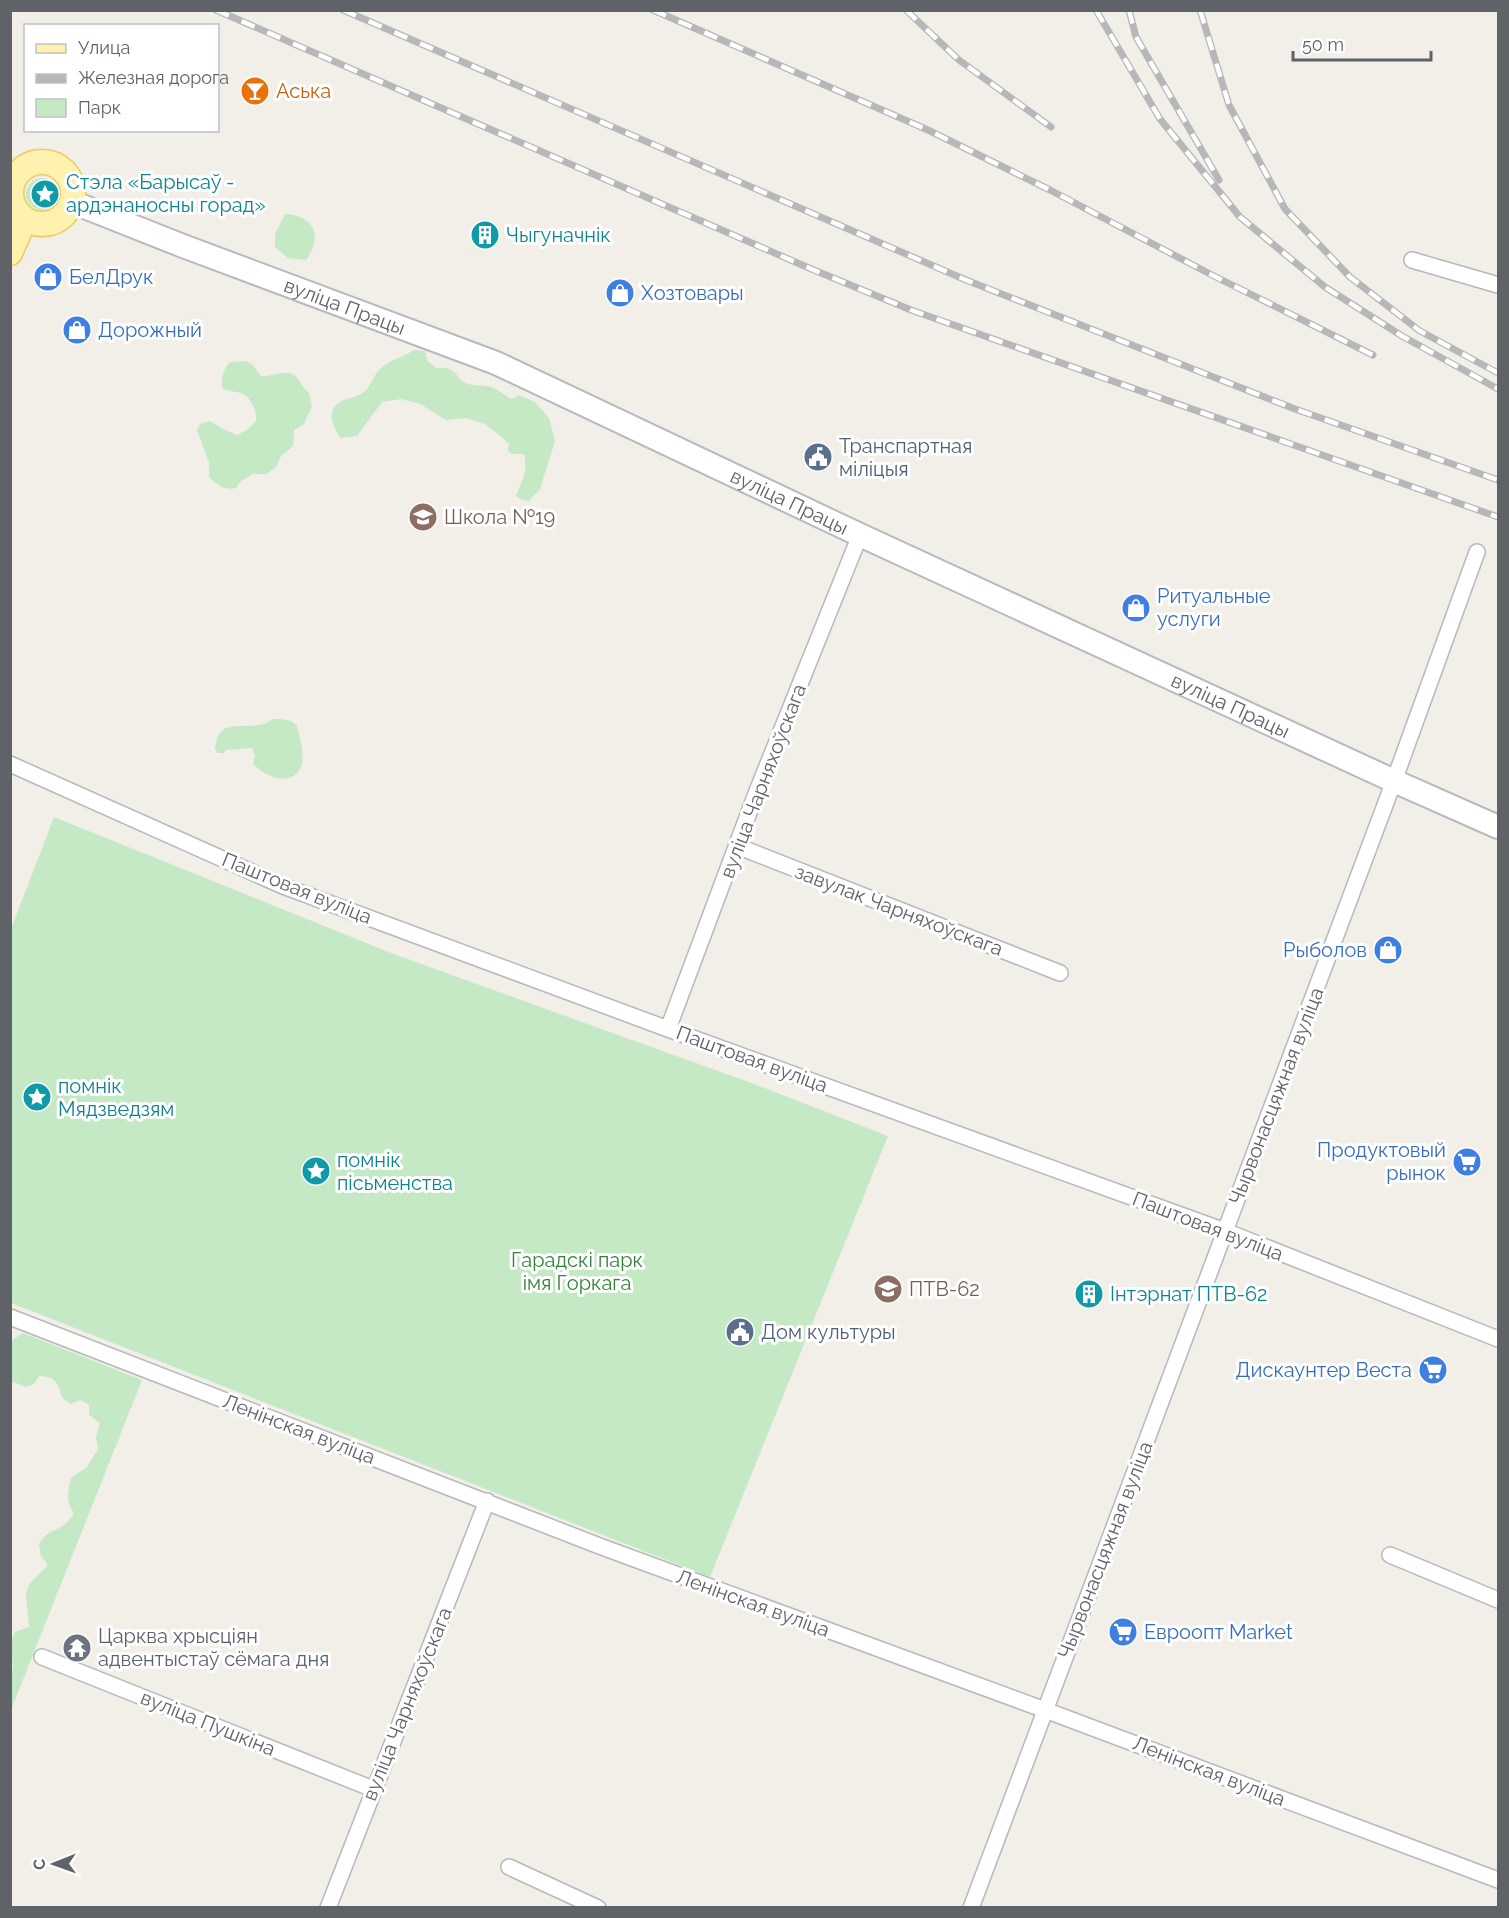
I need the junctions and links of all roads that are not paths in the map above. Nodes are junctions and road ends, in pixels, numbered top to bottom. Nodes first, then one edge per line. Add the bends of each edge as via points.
1 (12, 181) edge
2 (72, 202) junction
3 (25, 219) junction
4 (10, 253) edge
5 (1412, 261) dead end
6 (1498, 285) edge
7 (860, 535) junction
8 (1477, 552) dead end
9 (10, 764) edge
10 (1394, 781) junction
11 (1498, 827) edge
12 (737, 846) junction
13 (1060, 973) dead end
14 (668, 1029) junction
15 (1225, 1231) junction
16 (10, 1317) edge
17 (1498, 1339) edge
18 (487, 1501) junction
19 (1390, 1555) dead end
20 (1498, 1600) edge
21 (42, 1657) dead end
22 (1045, 1710) junction
23 (373, 1789) junction
24 (509, 1867) dead end
25 (1498, 1880) edge
26 (328, 1908) edge
27 (598, 1908) edge
28 (971, 1908) edge

1 - 2 main road via 27,166 47,162 66,172 71,181
1 - 3 main road via 12,201
2 - 3 main road via 67,212 50,223
2 - 7 main road, вуліца Працы via 496,363
3 - 4 main road
5 - 6 street
7 - 10 main road, вуліца Працы
7 - 12 street, вуліца Чарняхоўскага
8 - 10 street, Чырвонасцяжная вуліца
9 - 14 street, Паштовая вуліца via 283,886
10 - 11 main road, вуліца Працы
10 - 15 street, Чырвонасцяжная вуліца
12 - 13 street, завулак Чарняхоўскага
12 - 14 street, вуліца Чарняхоўскага
14 - 15 street, Паштовая вуліца
15 - 17 street, Паштовая вуліца
15 - 22 street, Чырвонасцяжная вуліца
16 - 18 street, Ленінская вуліца
18 - 22 street, Ленінская вуліца
18 - 23 street, вуліца Чарняхоўскага
19 - 20 street
21 - 23 street, вуліца Пушкіна
22 - 25 street, Ленінская вуліца
22 - 28 street, Чырвонасцяжная вуліца
23 - 26 street, вуліца Чарняхоўскага
24 - 27 street

